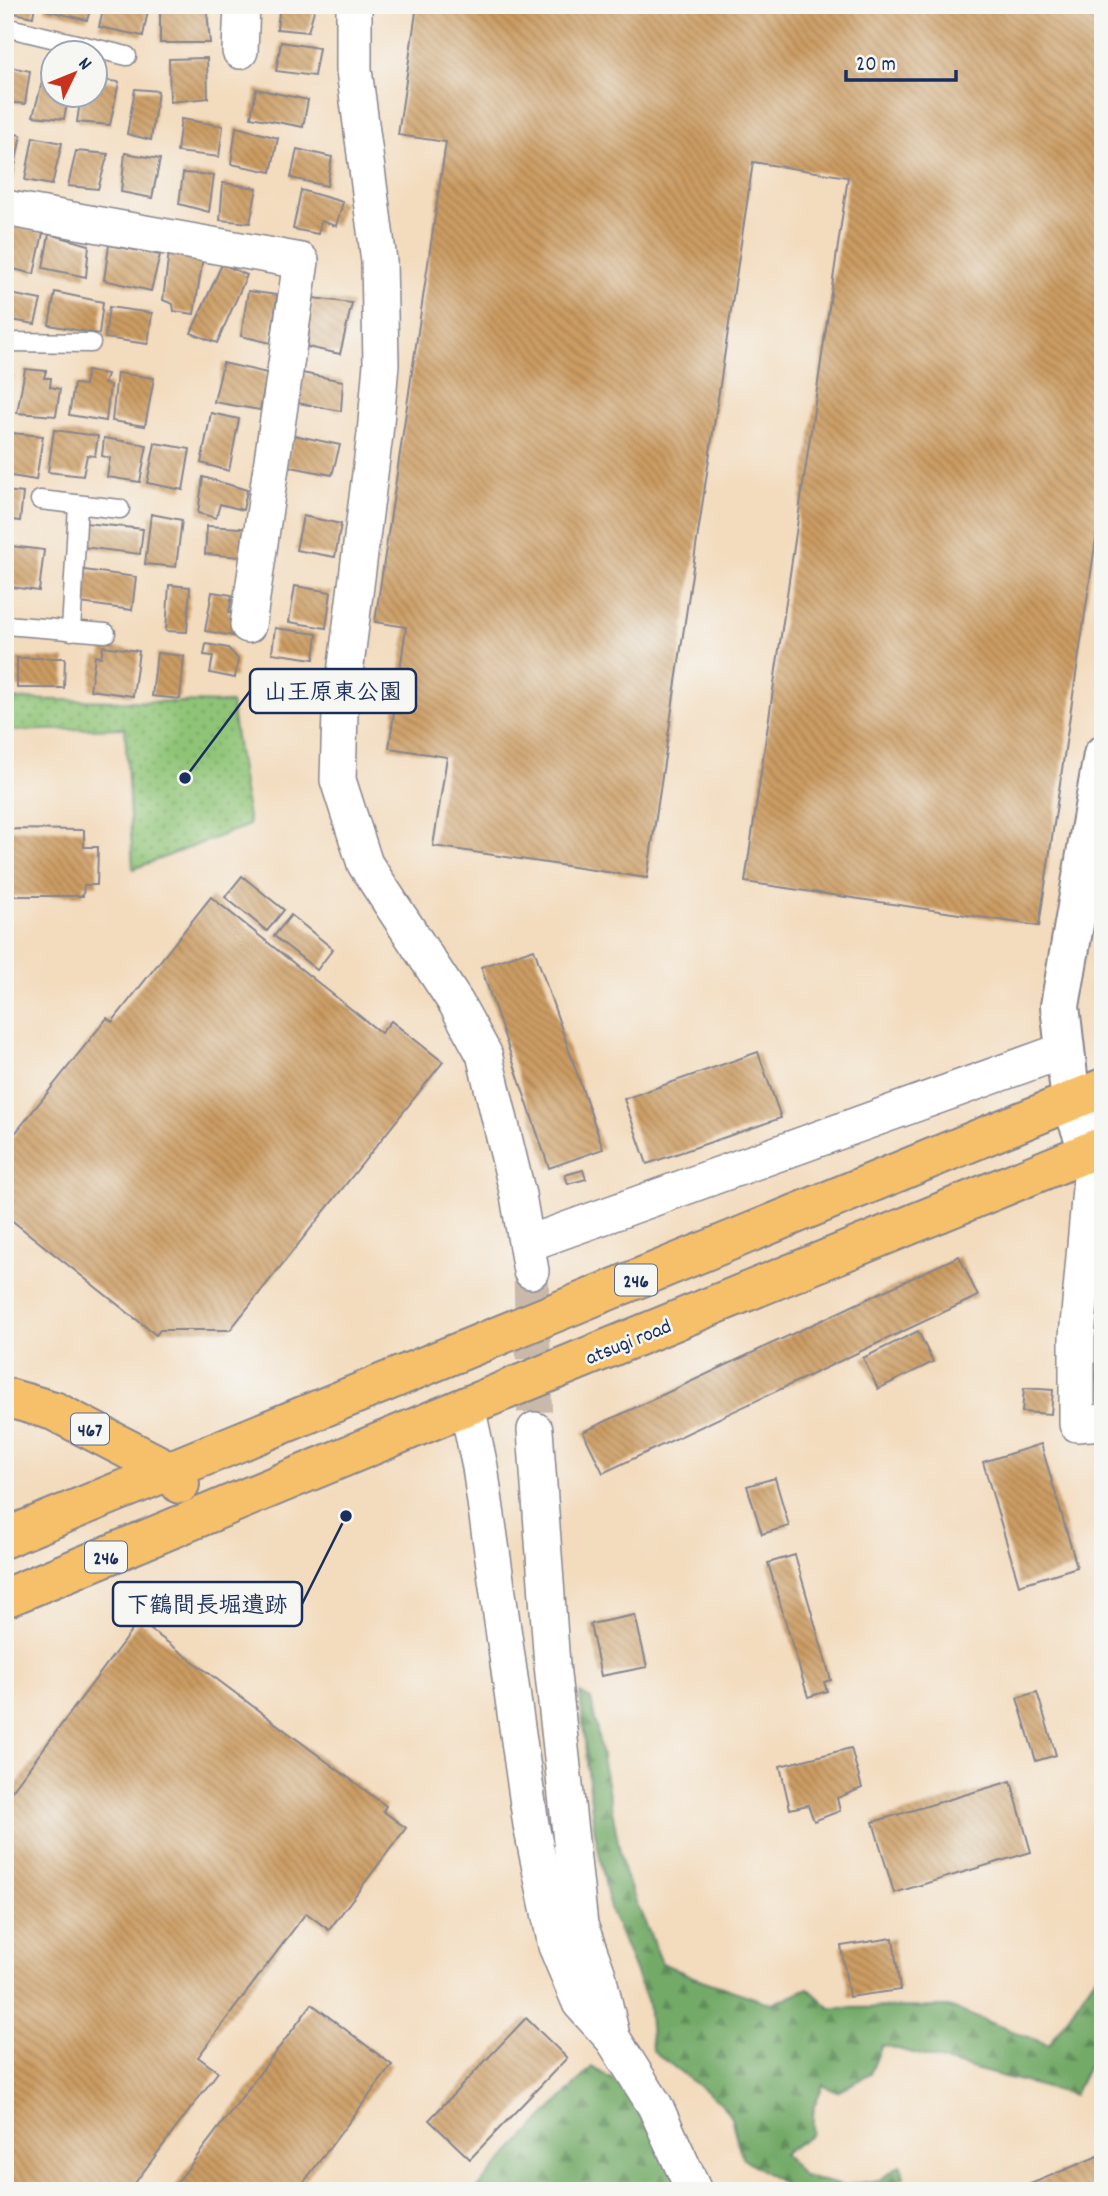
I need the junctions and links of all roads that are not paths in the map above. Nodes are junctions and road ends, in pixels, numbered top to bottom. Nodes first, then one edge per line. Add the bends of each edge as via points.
1 (242, 5) edge
2 (354, 5) edge
3 (5, 27) edge
4 (240, 51) dead end
5 (127, 56) dead end
6 (5, 208) edge
7 (5, 342) edge
8 (91, 343) dead end
9 (40, 500) dead end
10 (78, 505) junction
11 (120, 509) dead end
12 (5, 625) edge
13 (248, 625) dead end
14 (71, 631) junction
15 (106, 633) dead end
16 (1103, 755) edge
17 (1065, 1050) junction
18 (1087, 1095) edge
19 (1096, 1149) edge
20 (5, 1397) edge
21 (467, 1406) junction
22 (1103, 1422) edge
23 (535, 1430) tunnel mouth
24 (170, 1471) junction
25 (206, 1515) junction
26 (5, 1538) edge
27 (62, 1575) junction
28 (5, 1598) edge
29 (5, 1608) edge
30 (613, 2039) junction
31 (694, 2191) edge

1 - 4 street
2 - 17 street via 354,70 379,261 381,364 340,713 338,780 365,864 484,1054 529,1258
3 - 5 lane
6 - 13 street via 301,261 265,583
7 - 8 lane
9 - 10 lane
10 - 11 lane
10 - 14 lane
12 - 14 lane
14 - 15 lane
16 - 17 street via 1060,1006
17 - 18 street
18 - 19 street
18 - 24 highway, 246
19 - 21 highway, atsugi road / 246
19 - 22 street via 1077,1338 1077,1424
20 - 24 highway, 467 via 54,1411
21 - 25 highway, atsugi road / 246
21 - 30 street via 480,1467 531,1825 556,1946 580,2003
23 - 30 street via 552,1665 580,1925
24 - 25 highway, 467
24 - 26 highway, 246
25 - 27 highway, 246
27 - 28 highway, 246
27 - 29 highway
30 - 31 street via 655,2106

